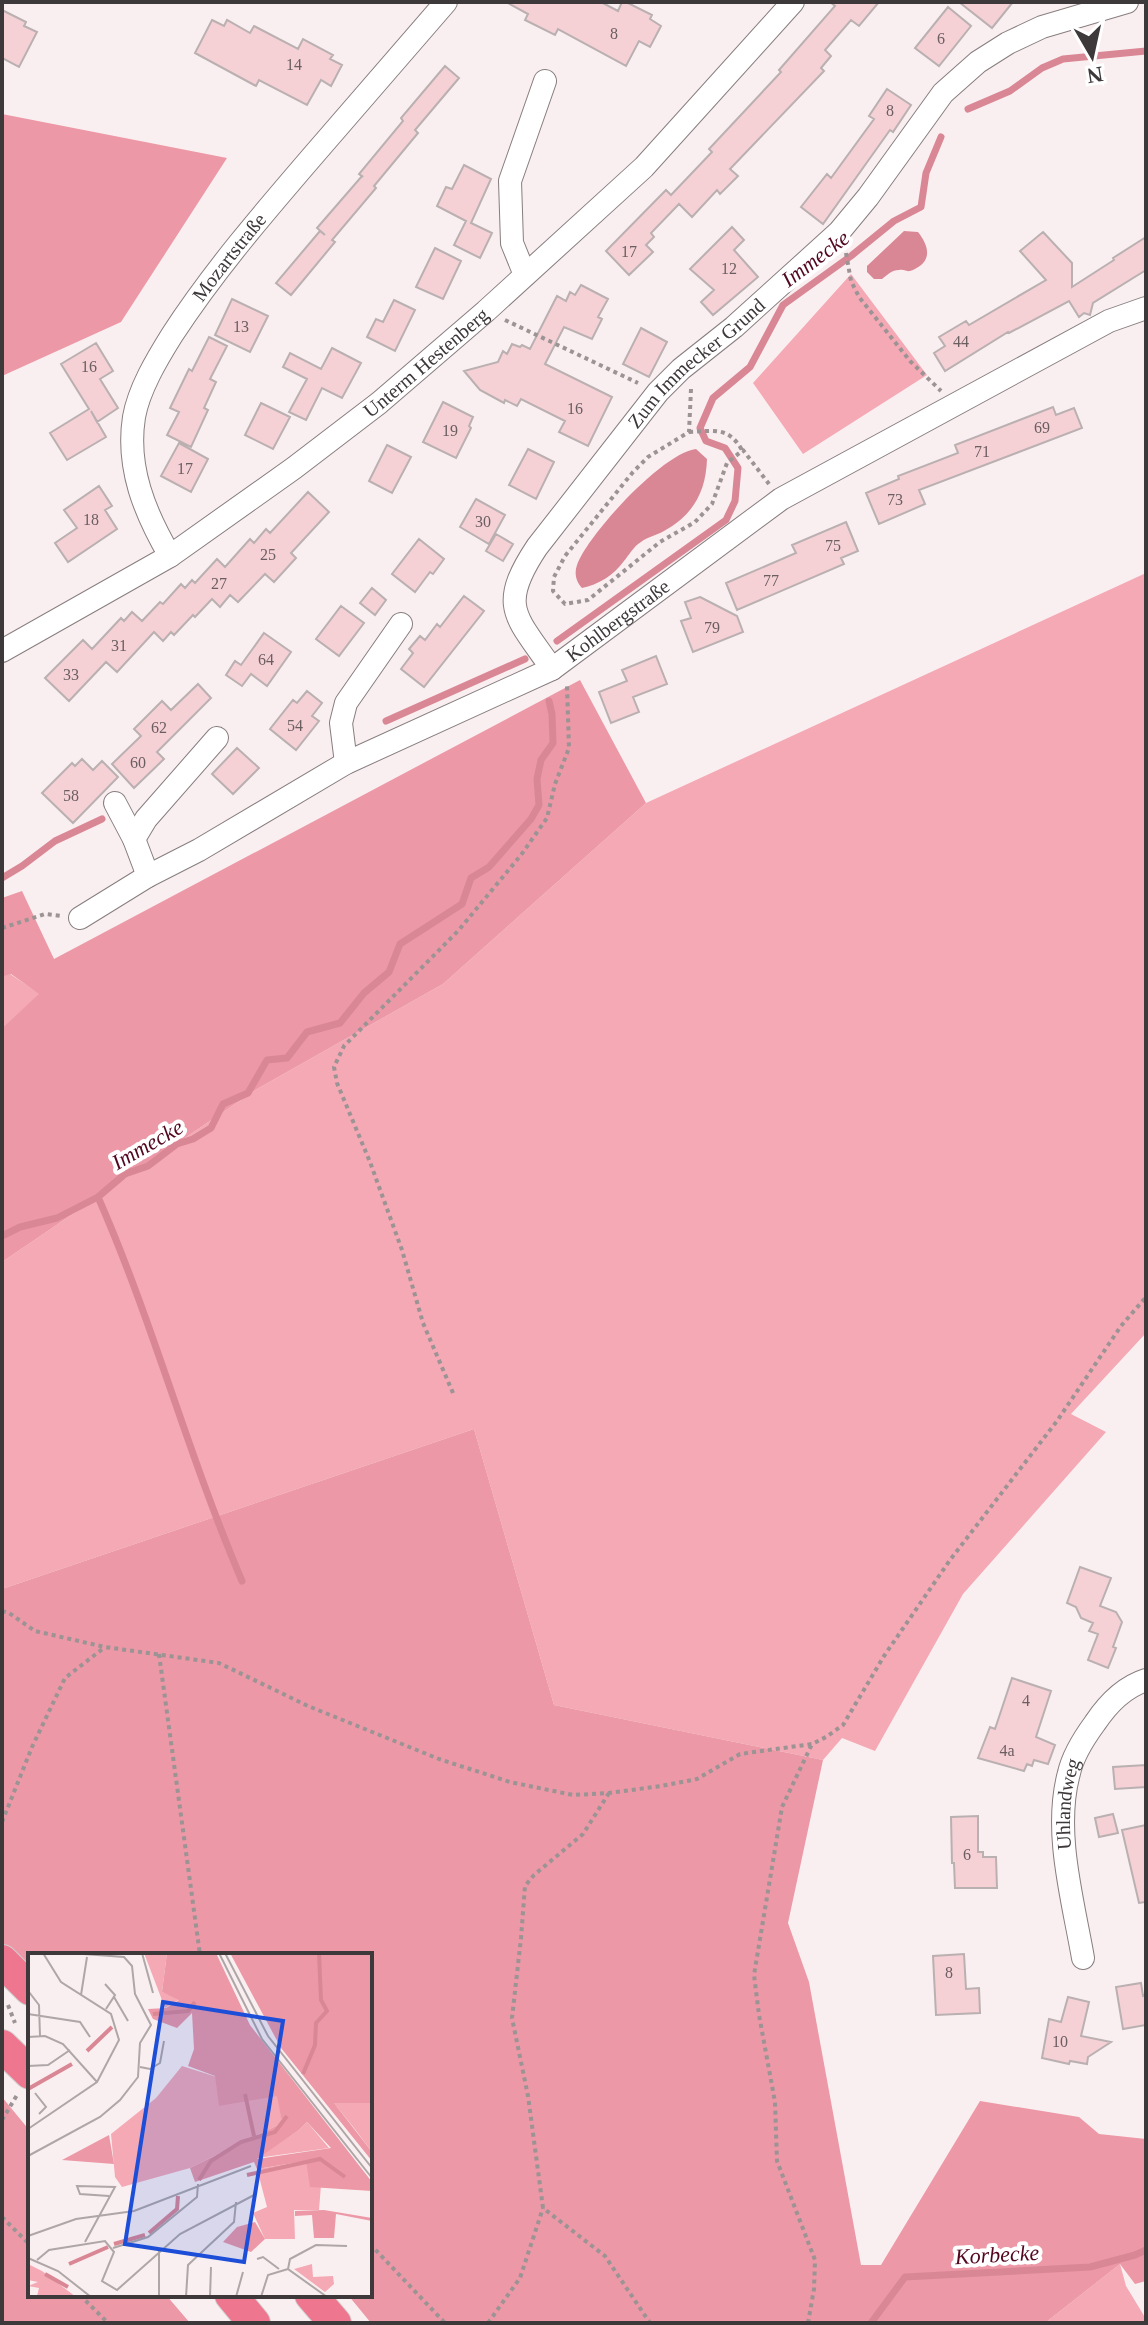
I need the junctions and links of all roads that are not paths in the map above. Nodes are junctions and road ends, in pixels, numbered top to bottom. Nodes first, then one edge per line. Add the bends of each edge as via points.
1 (446, 2) edge
2 (793, 2) edge
3 (1127, 2) edge
4 (545, 81) dead end
5 (525, 275) junction
6 (1146, 308) edge
7 (170, 556) junction
8 (401, 624) dead end
9 (2, 651) edge
10 (559, 664) junction
11 (217, 738) dead end
12 (346, 763) junction
13 (115, 803) dead end
14 (134, 839) junction
15 (148, 876) junction
16 (80, 918) road end
17 (1146, 1680) edge
18 (1083, 1958) dead end
19 (2, 1961) edge
20 (28, 1987) edge
21 (2, 2046) edge
22 (27, 2079) edge
23 (233, 2297) edge
24 (313, 2297) edge
25 (254, 2323) edge
26 (335, 2323) edge

1 - 7 street, Mozartstraße via 257,221 200,292 153,365 135,415 132,448 151,523
2 - 5 street, Unterm Hestenberg via 644,167
3 - 10 street, Zum Immecker Grund via 1042,27 978,62 943,93 839,232 658,392 537,547 514,592 518,616
4 - 5 street via 510,181 512,243
5 - 7 street, Unterm Hestenberg via 379,403
6 - 10 street, Kohlbergstraße via 1109,321 781,499
7 - 9 street, Unterm Hestenberg
8 - 12 street via 346,703 341,723
10 - 12 street, Kohlbergstraße
11 - 14 street
12 - 15 street, Kohlbergstraße
13 - 14 street
14 - 15 street
15 - 16 street, Kohlbergstraße
17 - 18 street, Uhlandweg via 1107,1706 1082,1741 1069,1772 1065,1856
19 - 20 highway
21 - 22 highway
23 - 25 highway
24 - 26 highway

